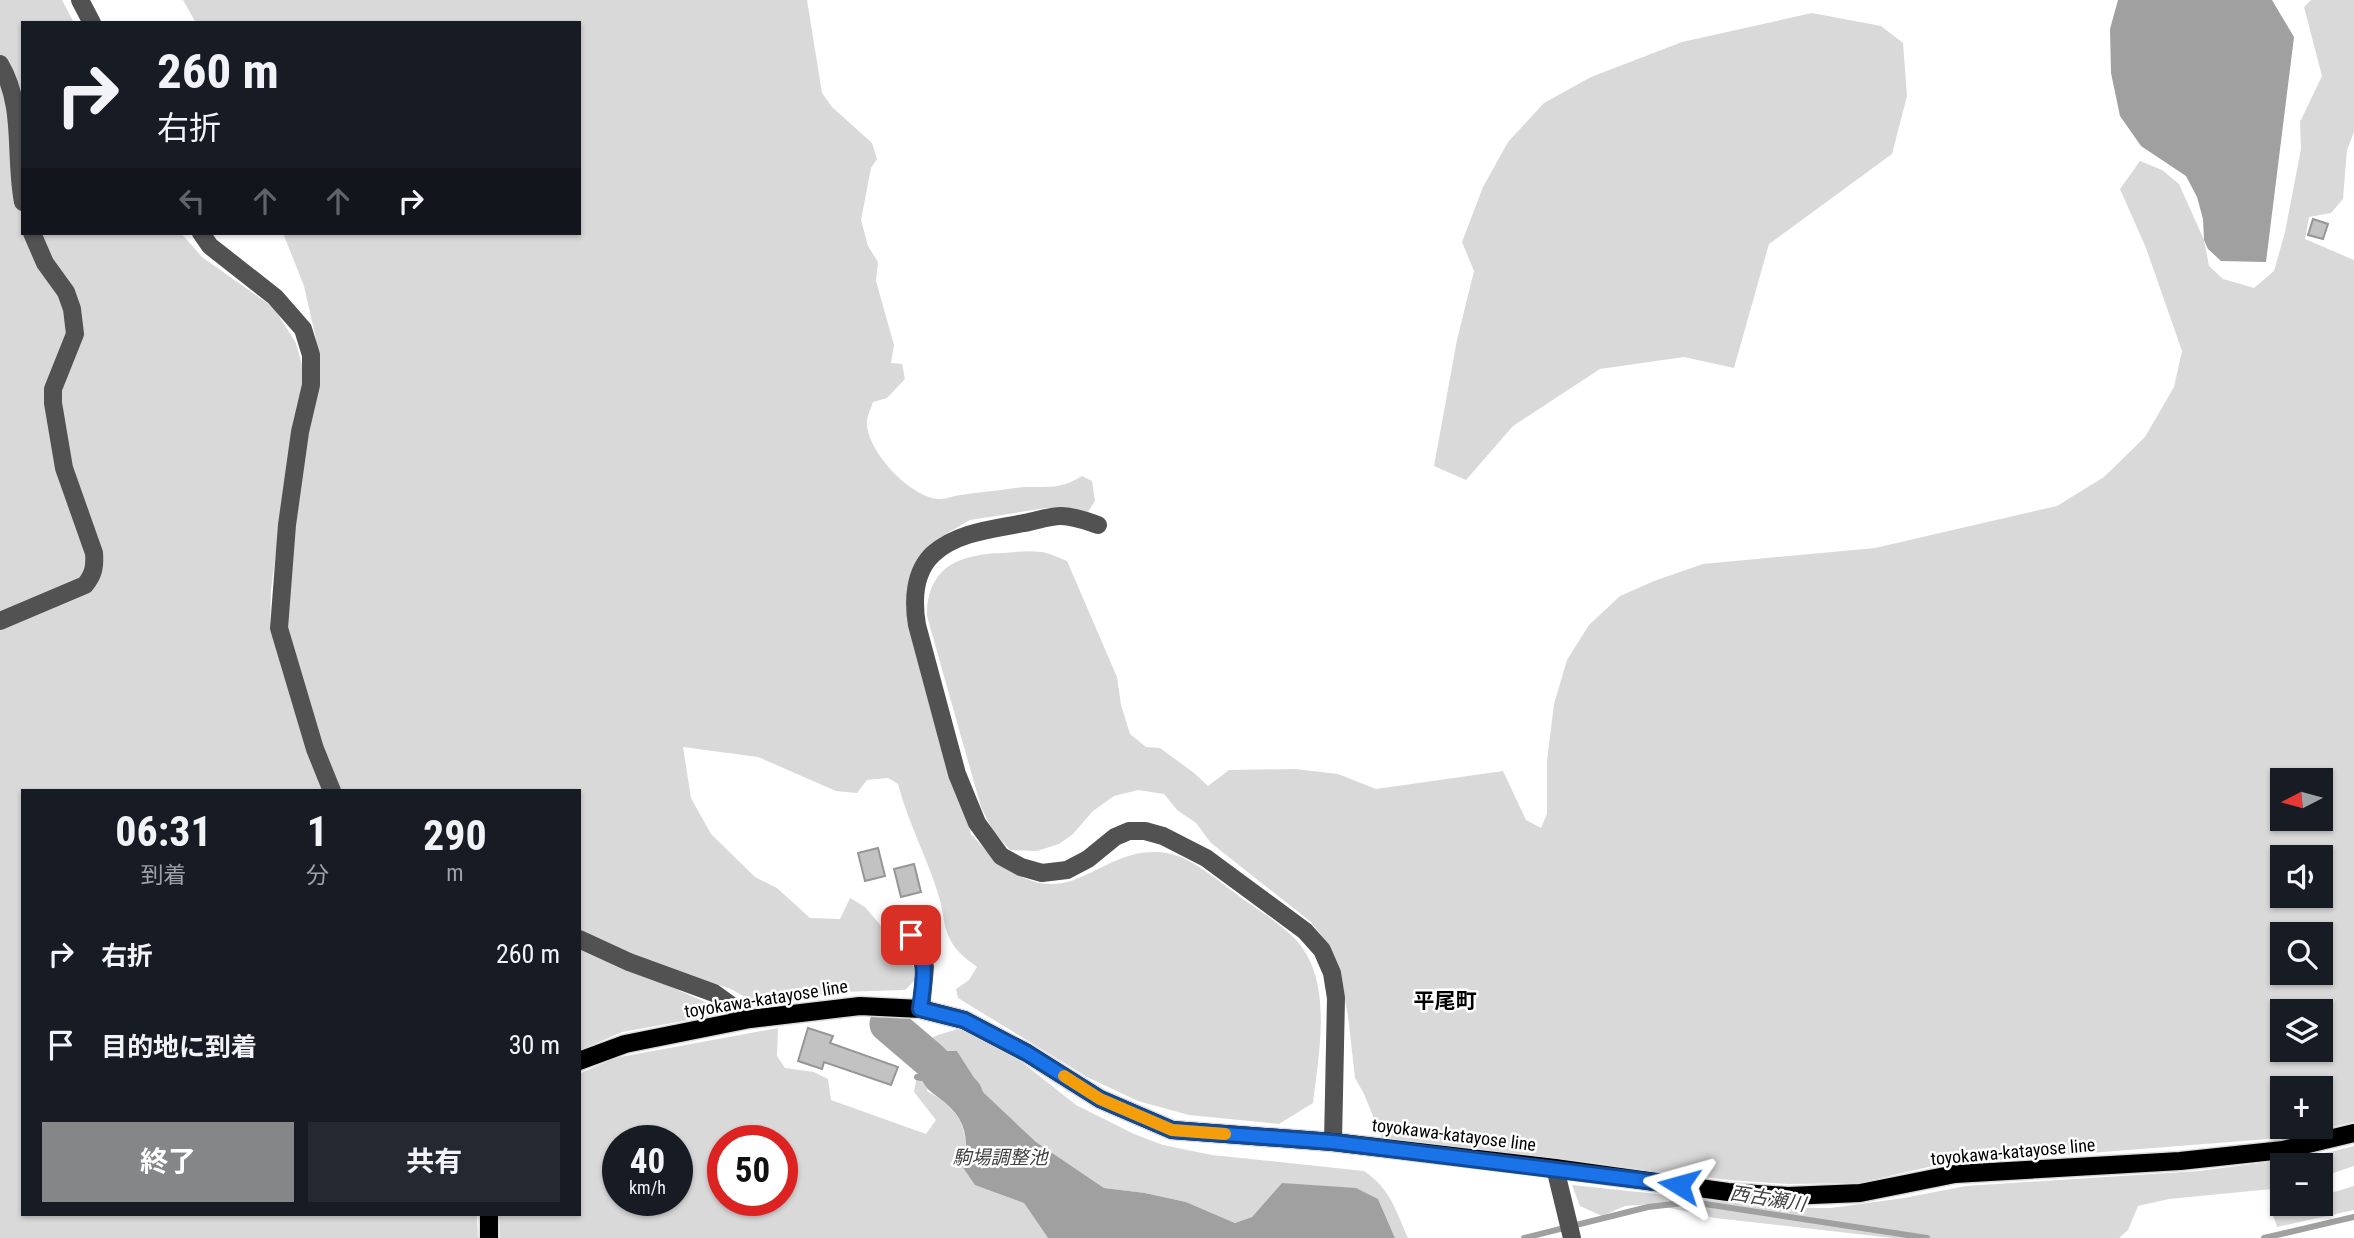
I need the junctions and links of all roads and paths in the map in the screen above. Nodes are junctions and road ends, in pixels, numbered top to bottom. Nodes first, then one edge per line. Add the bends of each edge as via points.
1 (80, 0) edge
2 (91, 21) edge
3 (0, 64) edge
4 (21, 189) edge
5 (33, 235) edge
6 (202, 235) edge
7 (1098, 525) dead end
8 (0, 621) edge
9 (331, 789) edge
10 (902, 920) dead end
11 (581, 940) edge
12 (920, 1009) junction
13 (750, 1019) junction
14 (581, 1060) edge
15 (2354, 1133) edge
16 (1333, 1142) junction
17 (1555, 1168) junction
18 (489, 1216) edge
19 (1572, 1236) edge
20 (489, 1238) edge

1 - 2 street
3 - 4 street via 16,113
5 - 8 street via 72,309 75,334 53,389 53,404 64,468 95,565 85,585
6 - 9 street via 275,297 303,329 311,355 311,385 287,525 279,628
7 - 16 street via 1059,516 972,534 951,542 922,570 914,607 917,625 957,774 977,823 1000,856 1021,867 1042,873 1067,870 1115,837 1145,831 1206,859 1305,931 1322,950 1336,998
10 - 12 street via 925,967
11 - 13 street via 714,993
12 - 13 main road, toyokawa-katayose line via 860,1006
12 - 16 main road, toyokawa-katayose line via 964,1020 1100,1099 1172,1130
13 - 14 main road, toyokawa-katayose line via 625,1044
15 - 17 main road, toyokawa-katayose line via 2283,1150 1955,1174 1860,1193 1788,1196 1728,1192
16 - 17 main road, toyokawa-katayose line
17 - 19 street
18 - 20 main road

